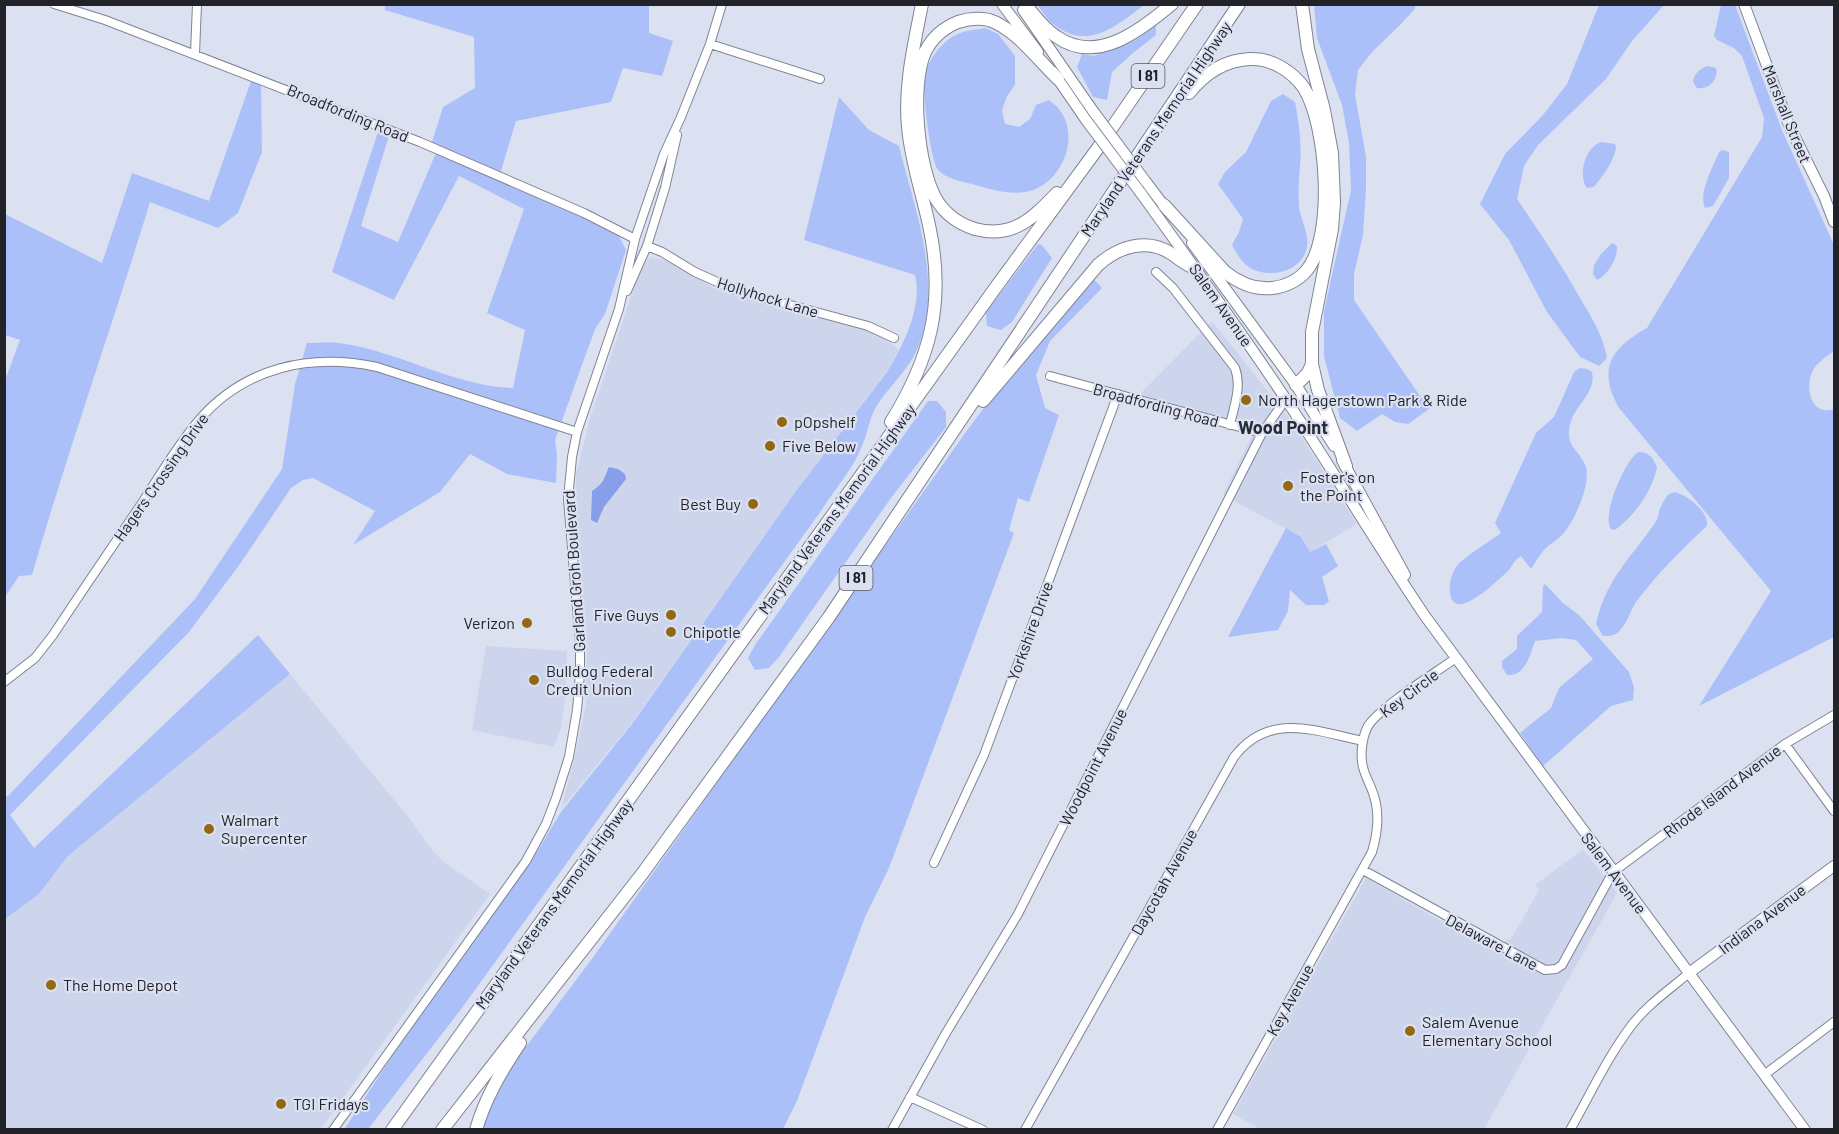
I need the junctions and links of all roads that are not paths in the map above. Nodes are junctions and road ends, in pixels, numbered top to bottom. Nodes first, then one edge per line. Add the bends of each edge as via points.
1 (54, 4) edge
2 (198, 4) edge
3 (722, 4) edge
4 (922, 4) edge
5 (930, 4) edge
6 (1002, 4) edge
7 (1020, 4) edge
8 (1024, 4) edge
9 (1172, 4) edge
10 (1197, 4) edge
11 (1239, 4) edge
12 (1302, 4) edge
13 (1744, 4) edge
14 (917, 28) junction
15 (710, 44) junction
16 (195, 54) junction
17 (820, 79) dead end
18 (1058, 79) junction
19 (681, 117) junction
20 (1098, 147) junction
21 (1141, 153) junction
22 (1143, 187) junction
23 (665, 188) junction
24 (1164, 205) junction
25 (1834, 222) edge
26 (635, 239) junction
27 (647, 246) junction
28 (1196, 269) junction
29 (1156, 272) dead end
30 (631, 282) junction
31 (619, 309) junction
32 (894, 338) dead end
33 (1312, 364) junction
34 (1050, 376) dead end
35 (1296, 386) junction
36 (1118, 394) junction
37 (1286, 399) junction
38 (1230, 425) junction
39 (577, 432) junction
40 (1262, 433) junction
41 (938, 455) junction
42 (1346, 466) junction
43 (835, 512) junction
44 (1425, 616) junction
45 (1456, 658) junction
46 (4, 682) edge
47 (1834, 715) edge
48 (1363, 741) junction
49 (1785, 744) junction
50 (1834, 811) edge
51 (934, 863) dead end
52 (1834, 866) edge
53 (1363, 870) junction
54 (1613, 872) junction
55 (566, 973) junction
56 (1689, 974) junction
57 (1834, 1022) edge
58 (1764, 1075) junction
59 (910, 1097) junction
60 (333, 1130) edge
61 (390, 1130) edge
62 (442, 1130) edge
63 (476, 1130) edge
64 (892, 1130) edge
65 (982, 1130) edge
66 (1024, 1130) edge
67 (1217, 1130) edge
68 (1570, 1130) edge
69 (1805, 1130) edge

1 - 16 street, Broadfording Road
2 - 16 street
3 - 15 street, Garland Groh Boulevard
4 - 14 highway
5 - 14 highway
6 - 18 main road, Salem Avenue
7 - 22 main road, Salem Avenue, bridge
8 - 9 highway via 1059,39 1094,48 1136,31
10 - 20 highway, Maryland Veterans Memorial Highway / I 81
11 - 21 highway, Maryland Veterans Memorial Highway / I 81
12 - 33 highway via 1335,174 1332,229 1312,332
13 - 25 main road, Marshall Street via 1789,125
14 - 43 highway via 908,83 908,125 935,254 937,280 932,326 910,388
15 - 17 street
15 - 19 street, Garland Groh Boulevard
16 - 26 street, Broadfording Road via 423,143
18 - 20 highway via 1013,34 988,20 964,20 936,36 921,65 918,126 925,169 936,199 952,218 964,225 991,232 1018,226 1030,220
18 - 22 main road, Salem Avenue, bridge via 1086,120
19 - 23 street, Garland Groh Boulevard
19 - 26 street, Garland Groh Boulevard
20 - 43 highway, Maryland Veterans Memorial Highway / I 81
21 - 24 highway via 1196,84 1227,63 1253,58 1278,65 1296,79 1310,99 1322,155 1324,201 1318,249 1298,279 1266,289 1235,280
21 - 41 highway, Maryland Veterans Memorial Highway / I 81
22 - 24 main road, Salem Avenue
22 - 28 main road, Salem Avenue
23 - 26 street
23 - 27 street, Garland Groh Boulevard
24 - 35 main road, Salem Avenue
26 - 30 street
26 - 31 street, Garland Groh Boulevard
27 - 30 street, Garland Groh Boulevard
27 - 32 street, Hollyhock Lane via 735,290 868,326
28 - 37 main road, Salem Avenue
28 - 41 highway via 1184,265 1171,253 1147,245 1126,248 1106,258
29 - 38 street via 1235,368 1238,391
30 - 31 street, Garland Groh Boulevard
31 - 39 street, Garland Groh Boulevard
33 - 35 highway
33 - 42 highway
34 - 36 street, Broadfording Road
35 - 37 main road
35 - 42 main road, Salem Avenue
36 - 38 street, Broadfording Road
36 - 51 street, Yorkshire Drive via 984,755
37 - 40 street, Woodpoint Avenue
37 - 44 main road, Salem Avenue
38 - 40 street, Broadfording Road
39 - 46 street, Hagers Crossing Drive via 352,362 300,363 252,378 199,420 53,635 35,658
39 - 60 street, Garland Groh Boulevard via 568,499 580,673 564,775 546,824 526,861
40 - 59 street, Woodpoint Avenue via 1018,914
41 - 55 highway, Maryland Veterans Memorial Highway / I 81 via 764,708
42 - 44 main road, Salem Avenue
43 - 61 highway, Maryland Veterans Memorial Highway / I 81
44 - 45 main road, Salem Avenue
45 - 48 street, Key Circle via 1373,720
45 - 54 main road, Salem Avenue
47 - 49 street, Rhode Island Avenue
48 - 53 street via 1363,767 1375,796 1378,825
48 - 66 street, Daycotah Avenue via 1285,727 1272,729 1242,747
49 - 50 street
49 - 54 street, Rhode Island Avenue
52 - 56 main road, Indiana Avenue
53 - 54 street, Delaware Lane via 1545,970 1562,965
53 - 67 street, Key Avenue
54 - 56 main road, Salem Avenue
55 - 62 highway, Maryland Veterans Memorial Highway / I 81
55 - 63 highway via 506,1064 483,1106
56 - 58 main road, Salem Avenue
56 - 68 street via 1652,1003 1632,1025
57 - 58 street
58 - 69 main road, Salem Avenue
59 - 64 street, Woodpoint Avenue
59 - 65 street

